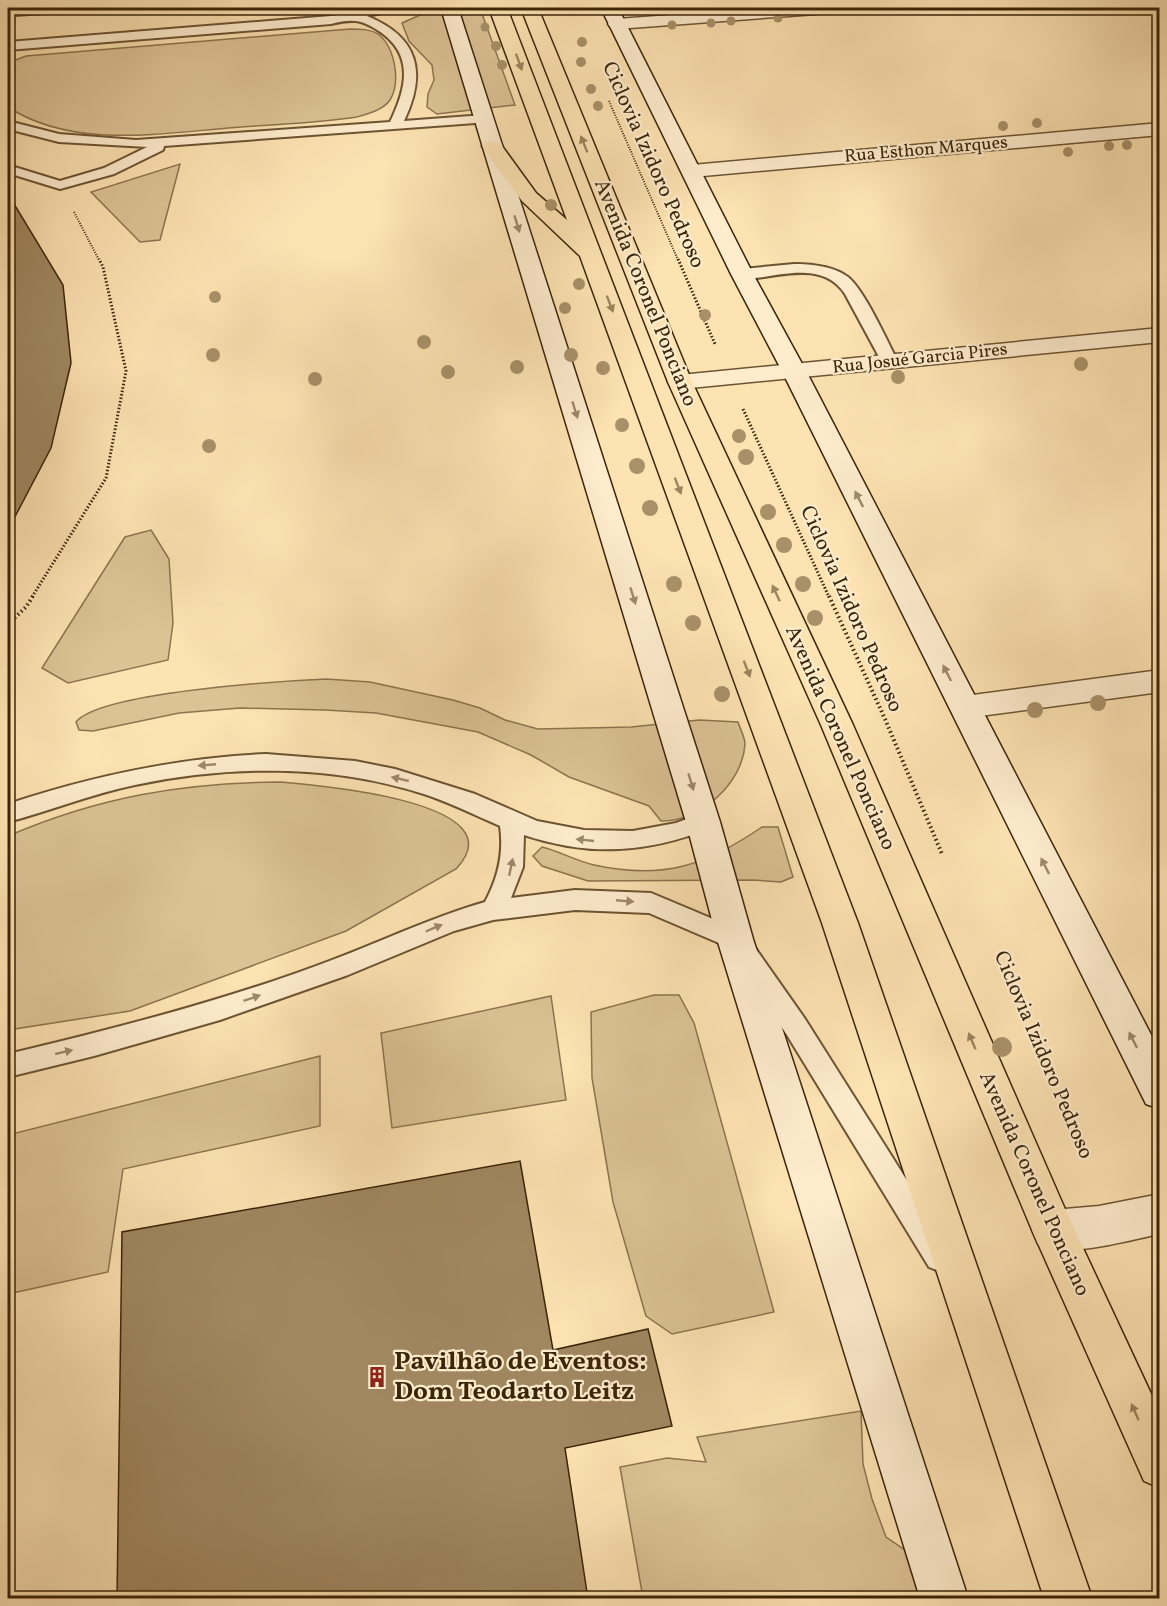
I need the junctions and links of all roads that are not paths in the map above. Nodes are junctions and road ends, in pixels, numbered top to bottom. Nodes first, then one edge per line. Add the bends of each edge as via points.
1 (51, 8) edge
2 (392, 8) edge
3 (449, 8) edge
4 (498, 8) edge
5 (529, 8) edge
6 (830, 8) edge
7 (8, 11) edge
8 (356, 16) junction
9 (613, 16) edge
10 (8, 46) edge
11 (8, 125) edge
12 (395, 126) junction
13 (1160, 129) edge
14 (488, 133) junction
15 (164, 143) junction
16 (8, 169) edge
17 (692, 171) junction
18 (591, 256) junction
19 (742, 274) junction
20 (1160, 335) edge
21 (890, 362) junction
22 (794, 371) junction
23 (680, 382) junction
24 (1160, 681) edge
25 (965, 707) junction
26 (8, 813) edge
27 (511, 821) junction
28 (703, 822) junction
29 (493, 910) junction
30 (735, 939) junction
31 (8, 1065) edge
32 (1160, 1092) edge
33 (1160, 1214) edge
34 (1053, 1230) junction
35 (968, 1304) junction
36 (1160, 1465) edge
37 (944, 1599) edge
38 (1068, 1599) edge

1 - 7 main road
2 - 8 lane
3 - 14 main road
4 -> 18 main road
23 -> 5 main road, Avenida Coronel Ponciano
6 - 9 main road
8 - 10 lane
8 - 12 lane via 397,38 409,61 409,93
9 - 17 main road
11 - 15 lane via 83,142
12 - 14 lane
12 - 15 lane
13 - 17 main road, Rua Esthon Marques
14 - 18 main road via 528,197
14 -> 28 main road
15 - 16 lane via 109,171 60,185
17 - 19 main road
18 -> 35 main road via 840,923
19 - 21 lane via 795,268 816,270 845,281
19 - 22 main road
20 - 21 main road, Rua Josué Garcia Pires
21 - 22 main road, Rua Josué Garcia Pires
22 - 23 main road, Rua Josué Garcia Pires
25 -> 22 main road
34 -> 23 main road, Avenida Coronel Ponciano via 837,725
24 - 25 main road
32 -> 25 main road
27 -> 26 lane via 461,798 354,769 241,762 135,775 65,792
28 -> 27 lane via 661,836 623,841 583,840
29 -> 27 lane via 512,869
28 - 30 main road
29 -> 30 lane via 575,900 651,903
31 -> 29 lane via 220,1009 339,968 449,922
30 - 35 lane via 796,1027
30 - 37 main road
33 - 34 main road
36 -> 34 main road, Avenida Coronel Ponciano
35 - 38 main road

